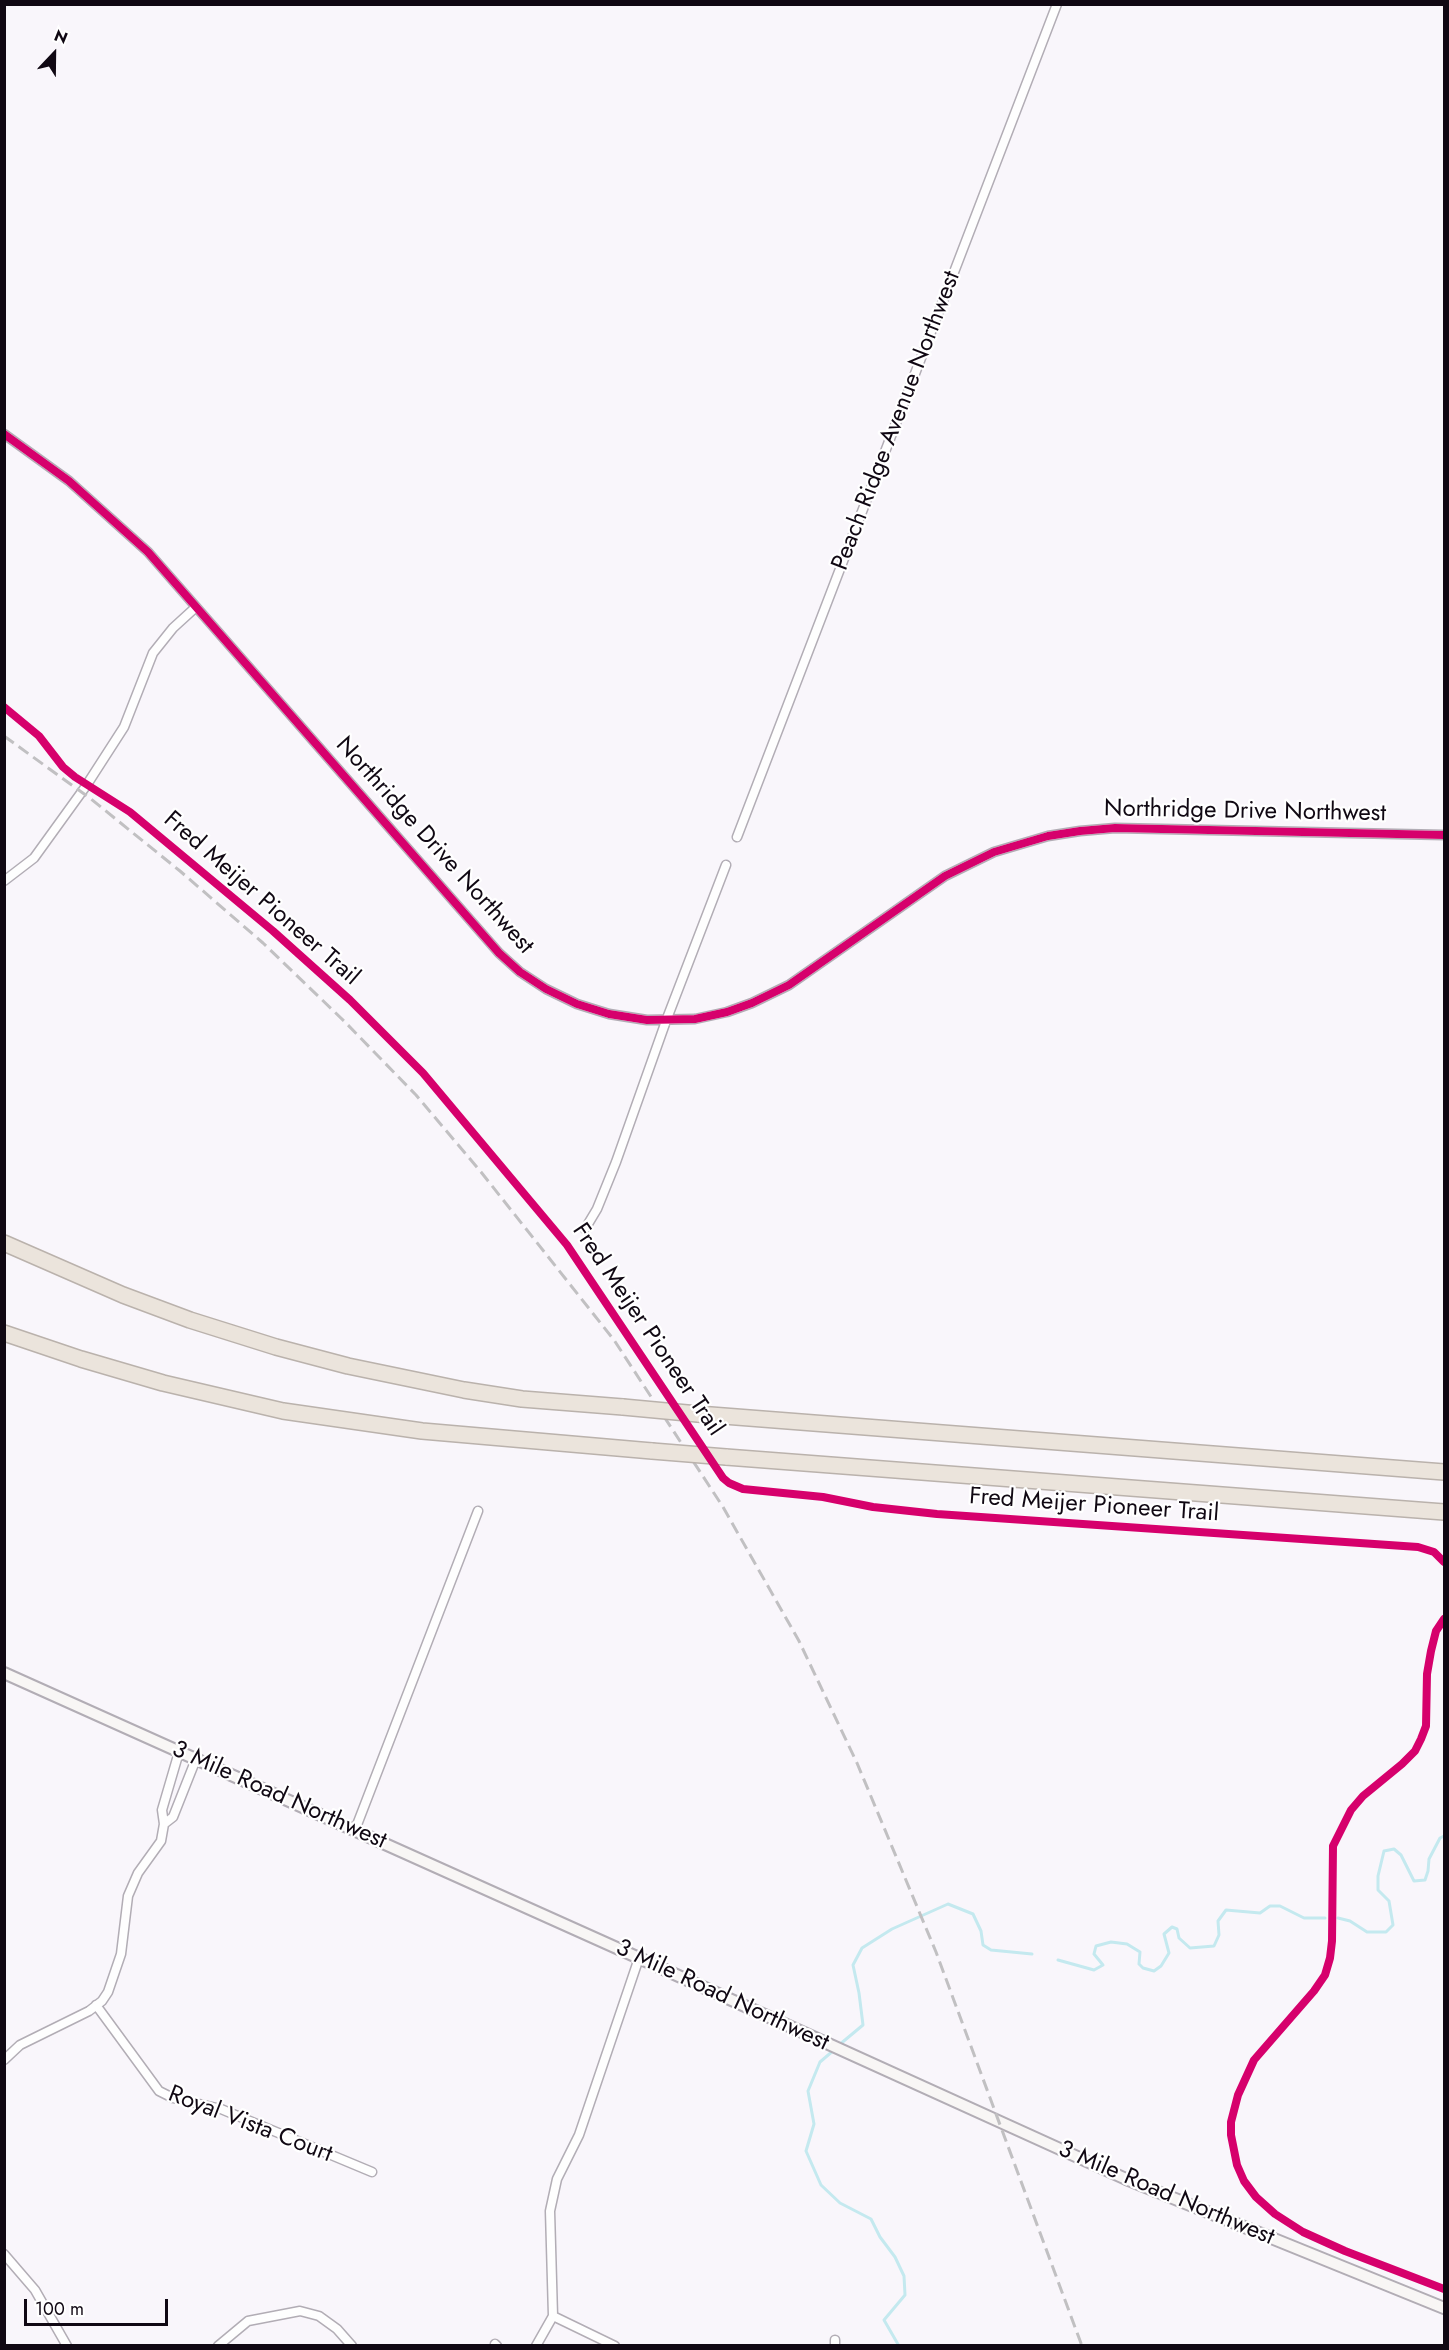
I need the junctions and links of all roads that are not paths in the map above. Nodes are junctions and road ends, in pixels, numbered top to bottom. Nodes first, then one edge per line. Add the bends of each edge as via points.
1 (1057, 4) edge
2 (4, 434) edge
3 (196, 607) junction
4 (1444, 835) edge
5 (738, 837) dead end
6 (726, 866) dead end
7 (4, 881) edge
8 (666, 1020) junction
9 (585, 1229) dead end
10 (4, 1243) edge
11 (4, 1333) edge
12 (1444, 1472) edge
13 (478, 1511) dead end
14 (1444, 1513) edge
15 (4, 1673) edge
16 (179, 1752) junction
17 (196, 1759) junction
18 (164, 1824) junction
19 (355, 1830) junction
20 (639, 1958) junction
21 (96, 2005) junction
22 (4, 2060) edge
23 (372, 2172) dead end
24 (4, 2254) edge
25 (1444, 2308) edge
26 (553, 2316) junction
27 (67, 2346) edge
28 (218, 2346) edge
29 (352, 2346) edge
30 (536, 2346) edge
31 (615, 2346) edge

1 - 5 street, Peach Ridge Avenue Northwest
2 - 3 street, Northridge Drive Northwest via 103,510 148,552
3 - 7 street via 153,653 123,727 86,786 40,850
3 - 8 street, Northridge Drive Northwest via 508,962 540,986 577,1004 625,1018
4 - 8 street, Northridge Drive Northwest via 1115,828 1035,839 994,852 945,876 764,998 716,1015
6 - 8 street
8 - 9 street via 616,1162
10 - 12 highway, bridge via 156,1307 276,1347 348,1366 522,1399
11 - 14 highway, bridge via 214,1396 283,1411 422,1431
13 - 19 street
15 - 16 main road, 3 Mile Road Northwest
16 - 17 main road, 3 Mile Road Northwest
16 - 18 street via 162,1810
17 - 18 street via 173,1817
17 - 19 main road, 3 Mile Road Northwest
18 - 21 street via 161,1841 132,1885 117,1970 108,1992
19 - 20 main road, 3 Mile Road Northwest
20 - 25 main road, 3 Mile Road Northwest via 1164,2196
20 - 26 street via 579,2134 556,2180 550,2211
21 - 22 street via 20,2045
21 - 23 street, Royal Vista Court via 159,2091 221,2109
24 - 27 street via 35,2290
26 - 30 street
26 - 31 street
28 - 29 street via 248,2321 300,2311 319,2316

